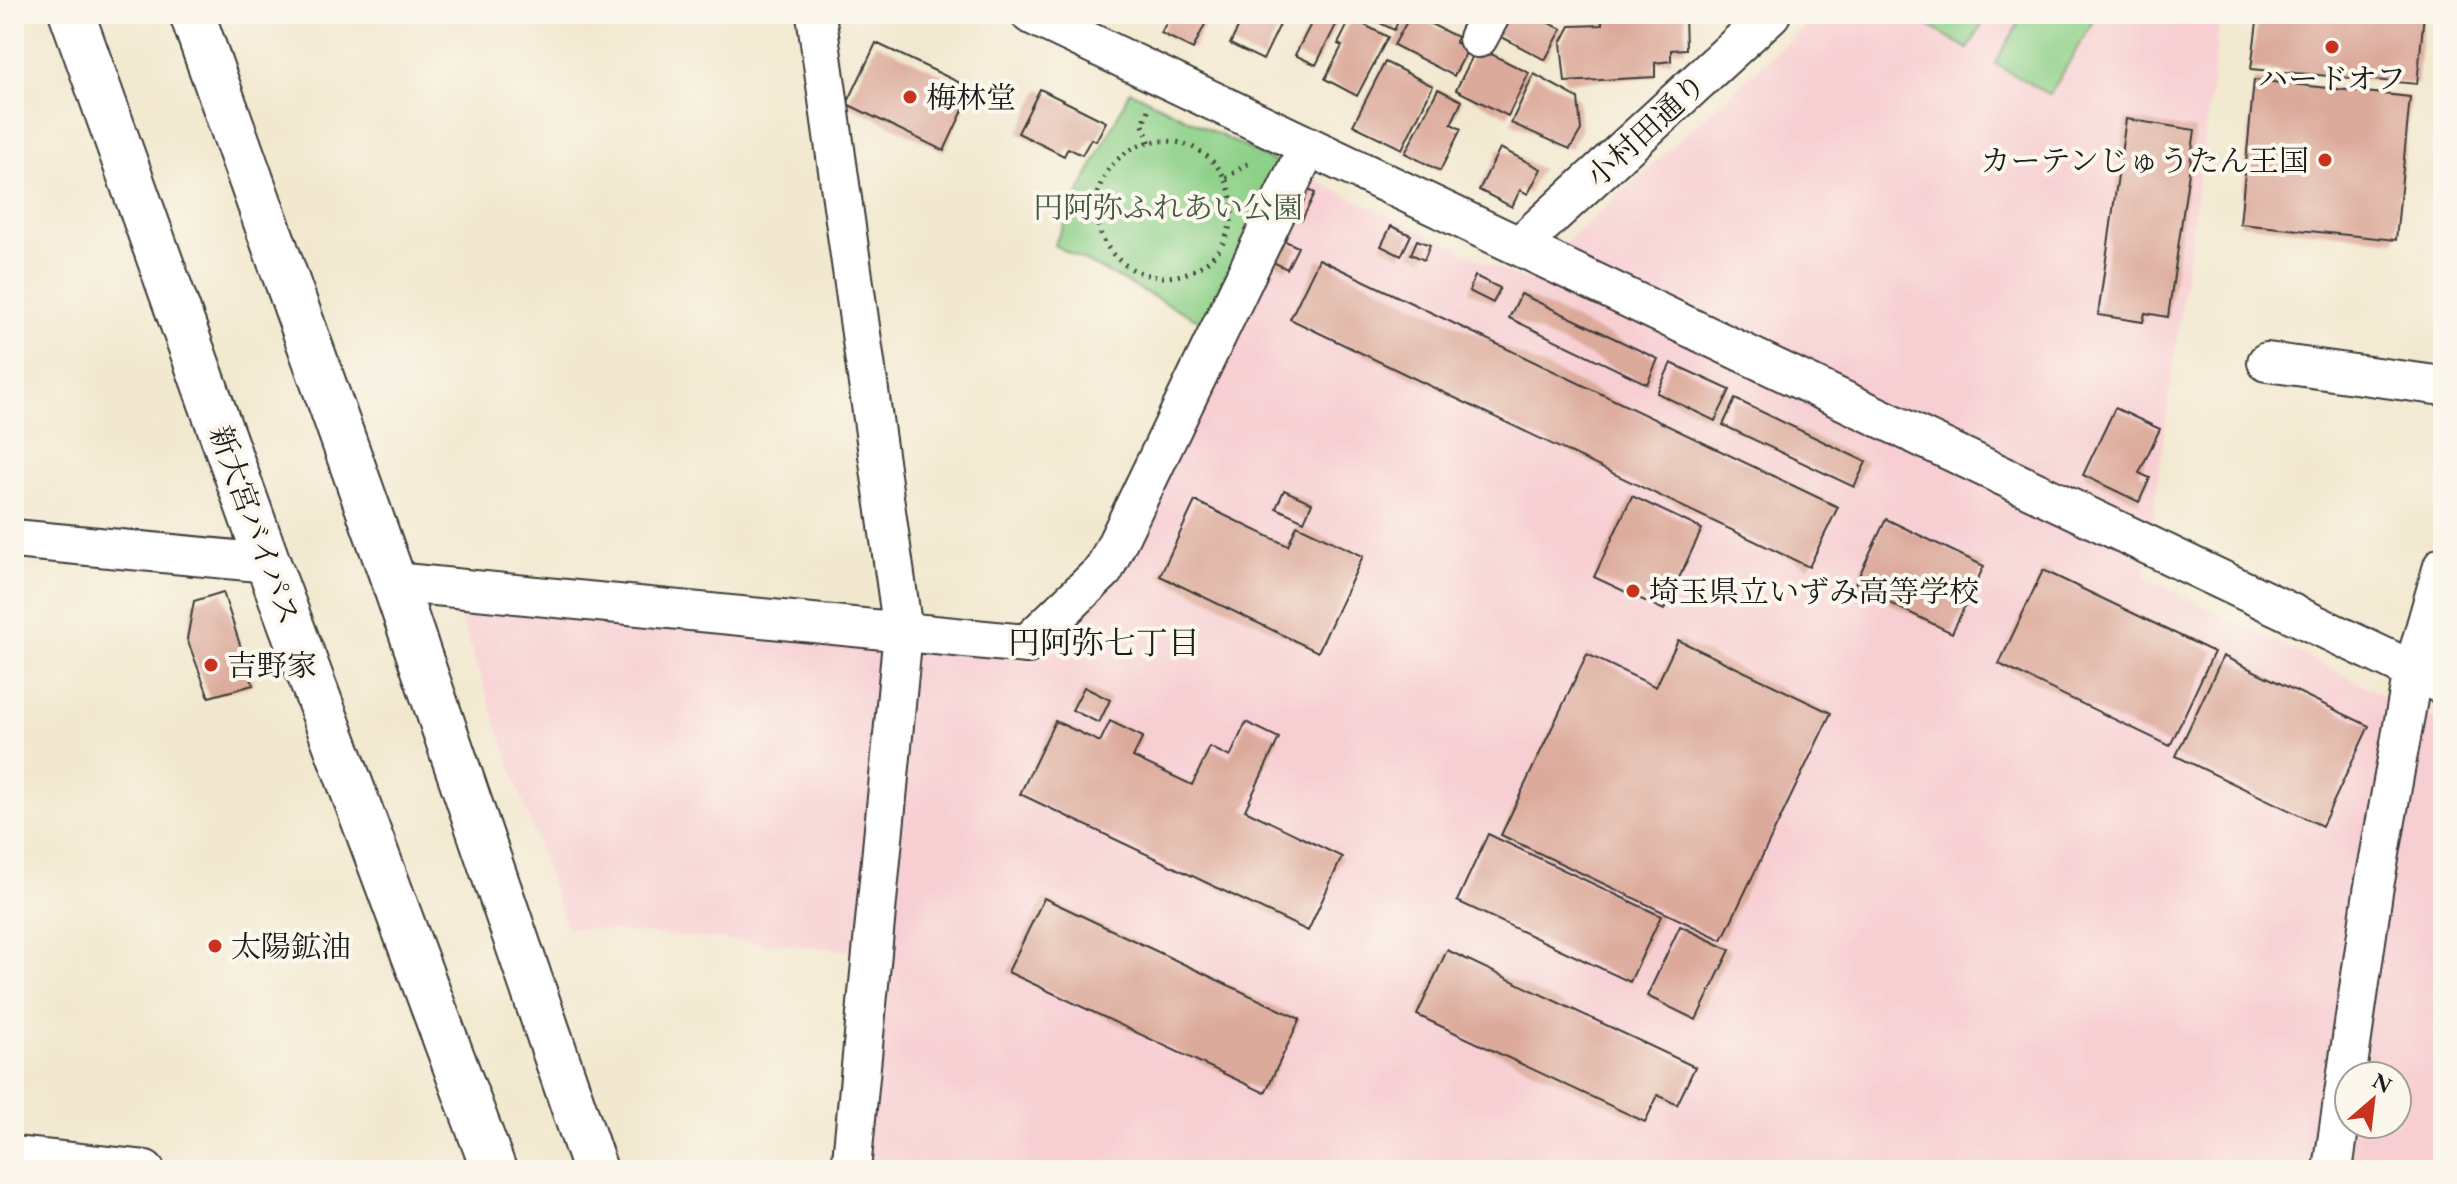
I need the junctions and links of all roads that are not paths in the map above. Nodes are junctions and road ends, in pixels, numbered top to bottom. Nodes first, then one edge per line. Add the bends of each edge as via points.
1 (72, 14) edge
2 (192, 14) edge
3 (816, 14) edge
4 (1052, 19) edge
5 (1748, 21) edge
6 (1308, 146) junction
7 (1520, 245) junction
8 (2267, 362) dead end
9 (2443, 386) edge
10 (14, 539) edge
11 (268, 563) junction
12 (2443, 566) edge
13 (394, 582) junction
14 (903, 632) junction
15 (2428, 678) edge
16 (16, 1161) edge
17 (145, 1170) edge
18 (494, 1170) edge
19 (595, 1170) edge
20 (851, 1170) edge
21 (2333, 1170) edge

1 - 11 highway, 新大宮バイパス
2 - 13 highway
3 - 14 street
4 - 6 street
5 - 7 street, 小村田通り
6 - 7 street
6 - 14 street via 1104,570 1027,644
7 - 15 street
8 - 9 street
10 - 11 street
11 - 18 highway, 新大宮バイパス
12 - 15 street
13 - 14 street
13 - 19 highway
14 - 20 street
15 - 21 street via 2373,892
16 - 17 street

